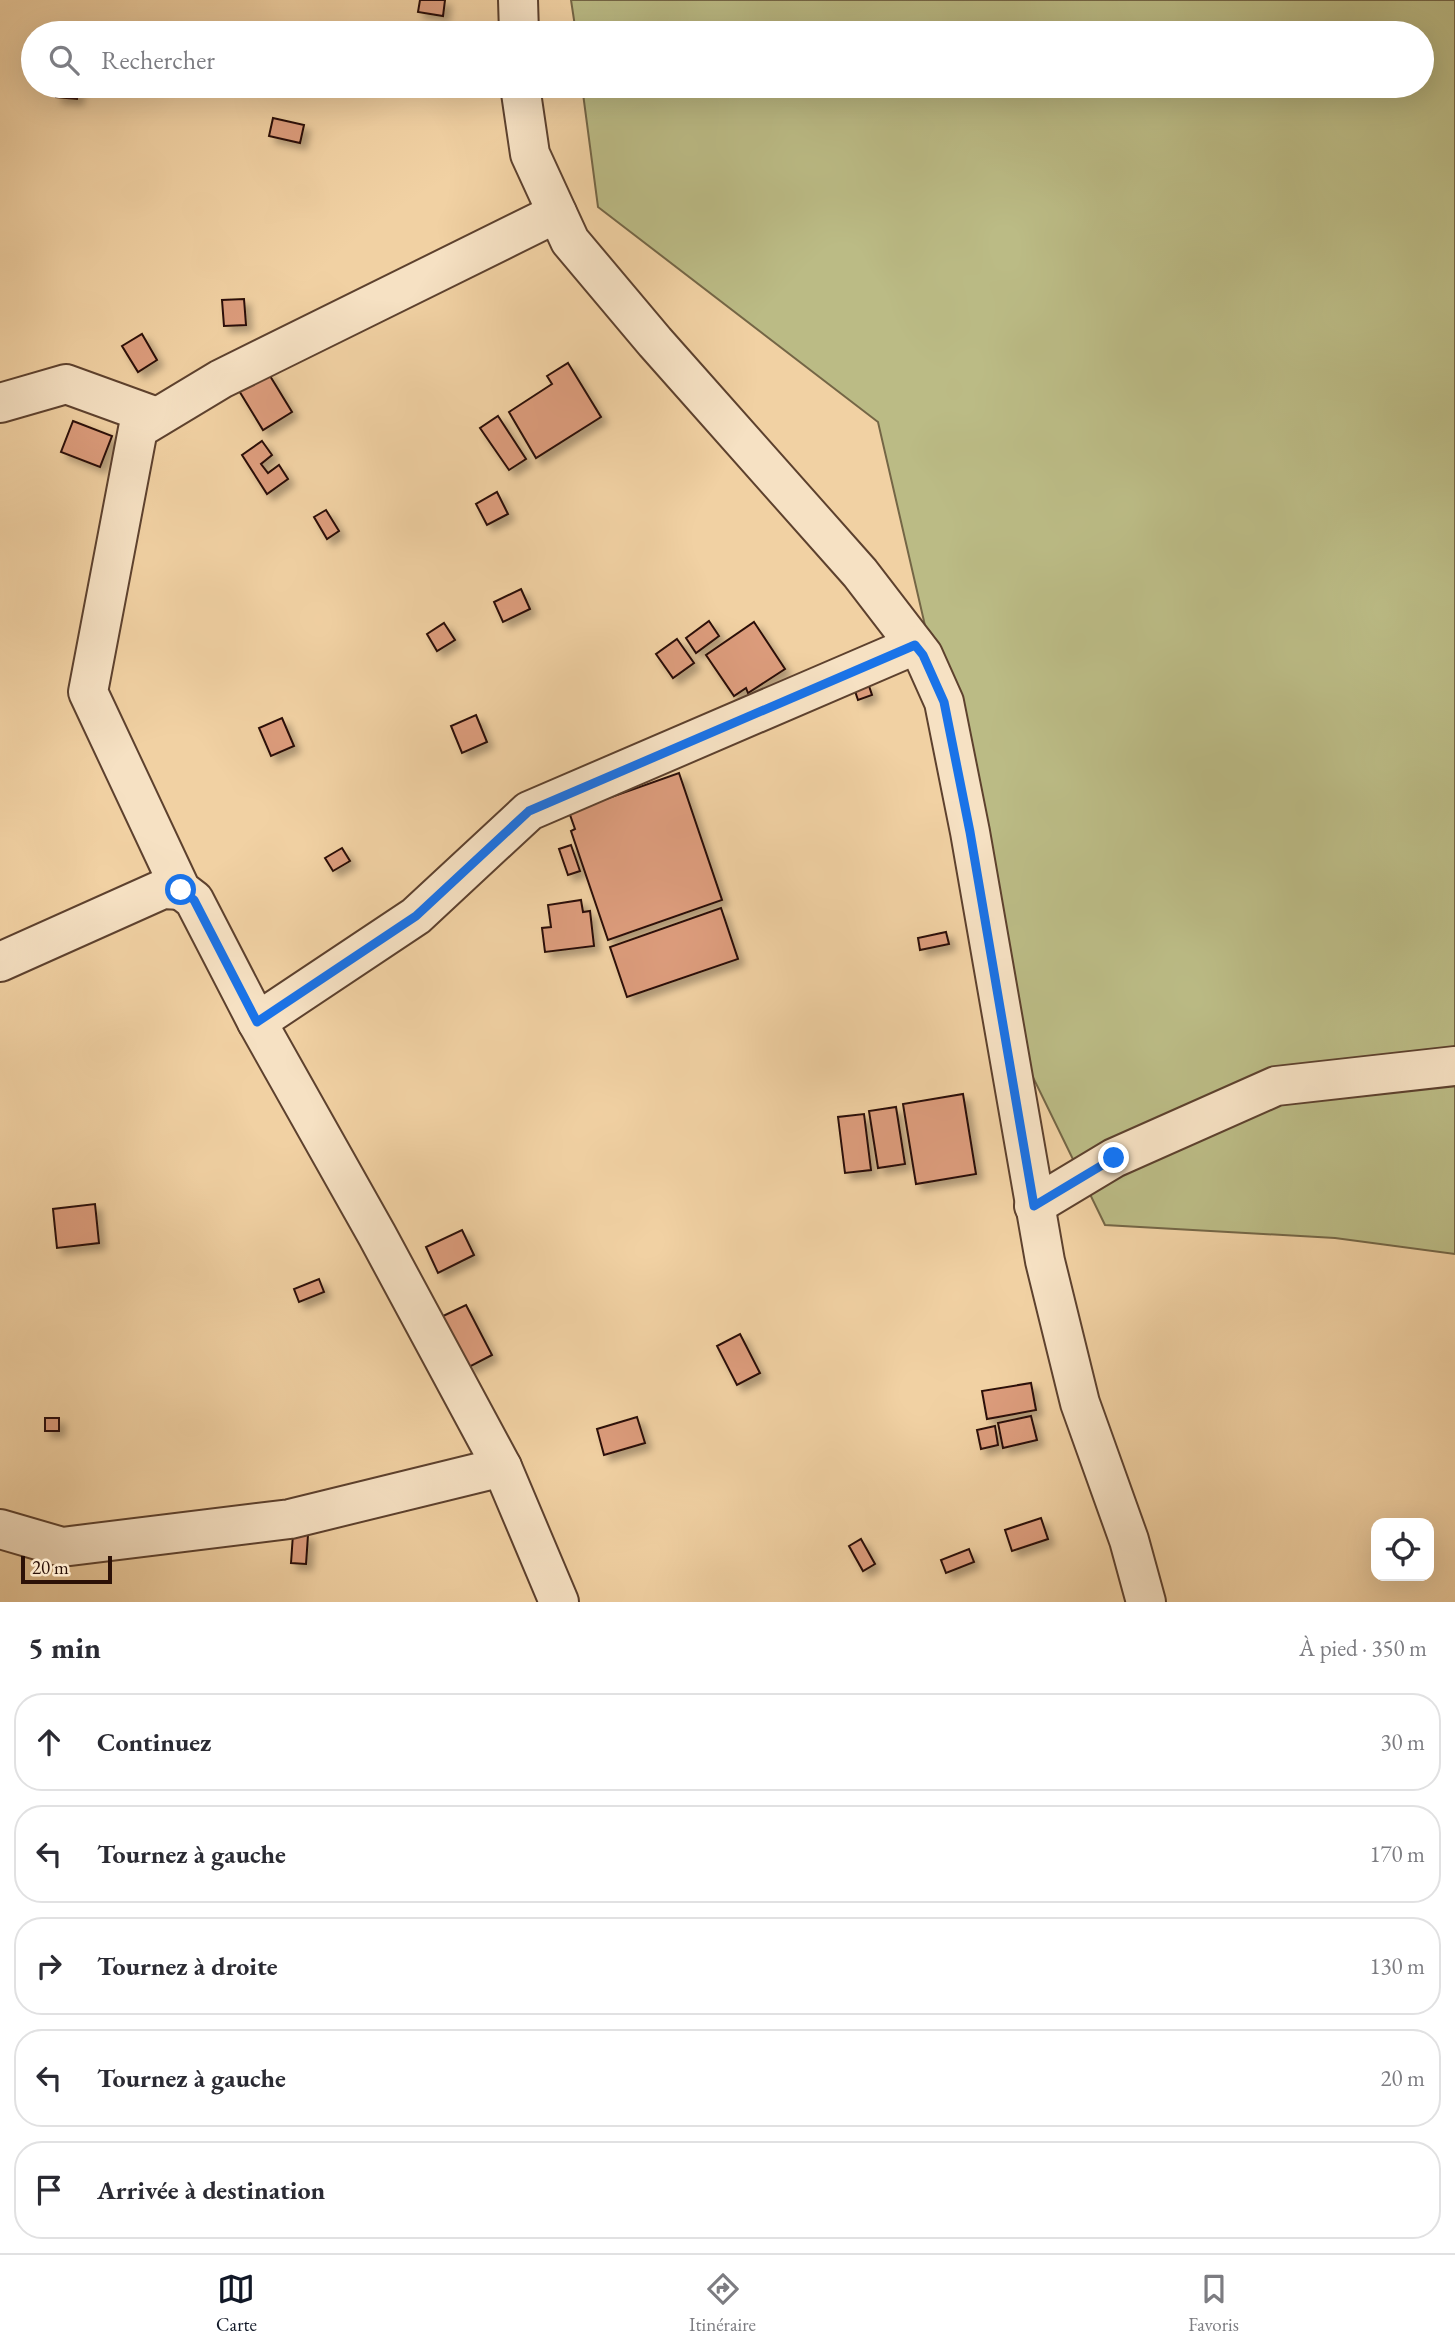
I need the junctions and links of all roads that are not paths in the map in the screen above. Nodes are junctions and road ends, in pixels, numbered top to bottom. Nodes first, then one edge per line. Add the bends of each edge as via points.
1 (518, 0) edge
2 (519, 21) edge
3 (522, 98) edge
4 (557, 213) junction
5 (0, 402) edge
6 (157, 417) junction
7 (915, 645) junction
8 (181, 890) junction
9 (0, 962) edge
10 (257, 1022) junction
11 (1455, 1066) edge
12 (1034, 1206) junction
13 (502, 1467) junction
14 (0, 1529) edge
15 (559, 1602) edge
16 (1146, 1602) edge

1 - 2 street
3 - 4 street via 530,154
4 - 6 street via 221,379
4 - 7 street via 570,241 860,573
5 - 6 street via 66,384
6 - 8 street via 138,429 88,692
7 - 10 street via 529,811 416,916
7 - 12 street via 944,702
8 - 9 street via 163,889
8 - 10 street via 194,900
10 - 13 street
11 - 12 street via 1276,1086 1114,1158
12 - 16 street via 1080,1403
13 - 14 street via 290,1519 62,1547
13 - 15 street

